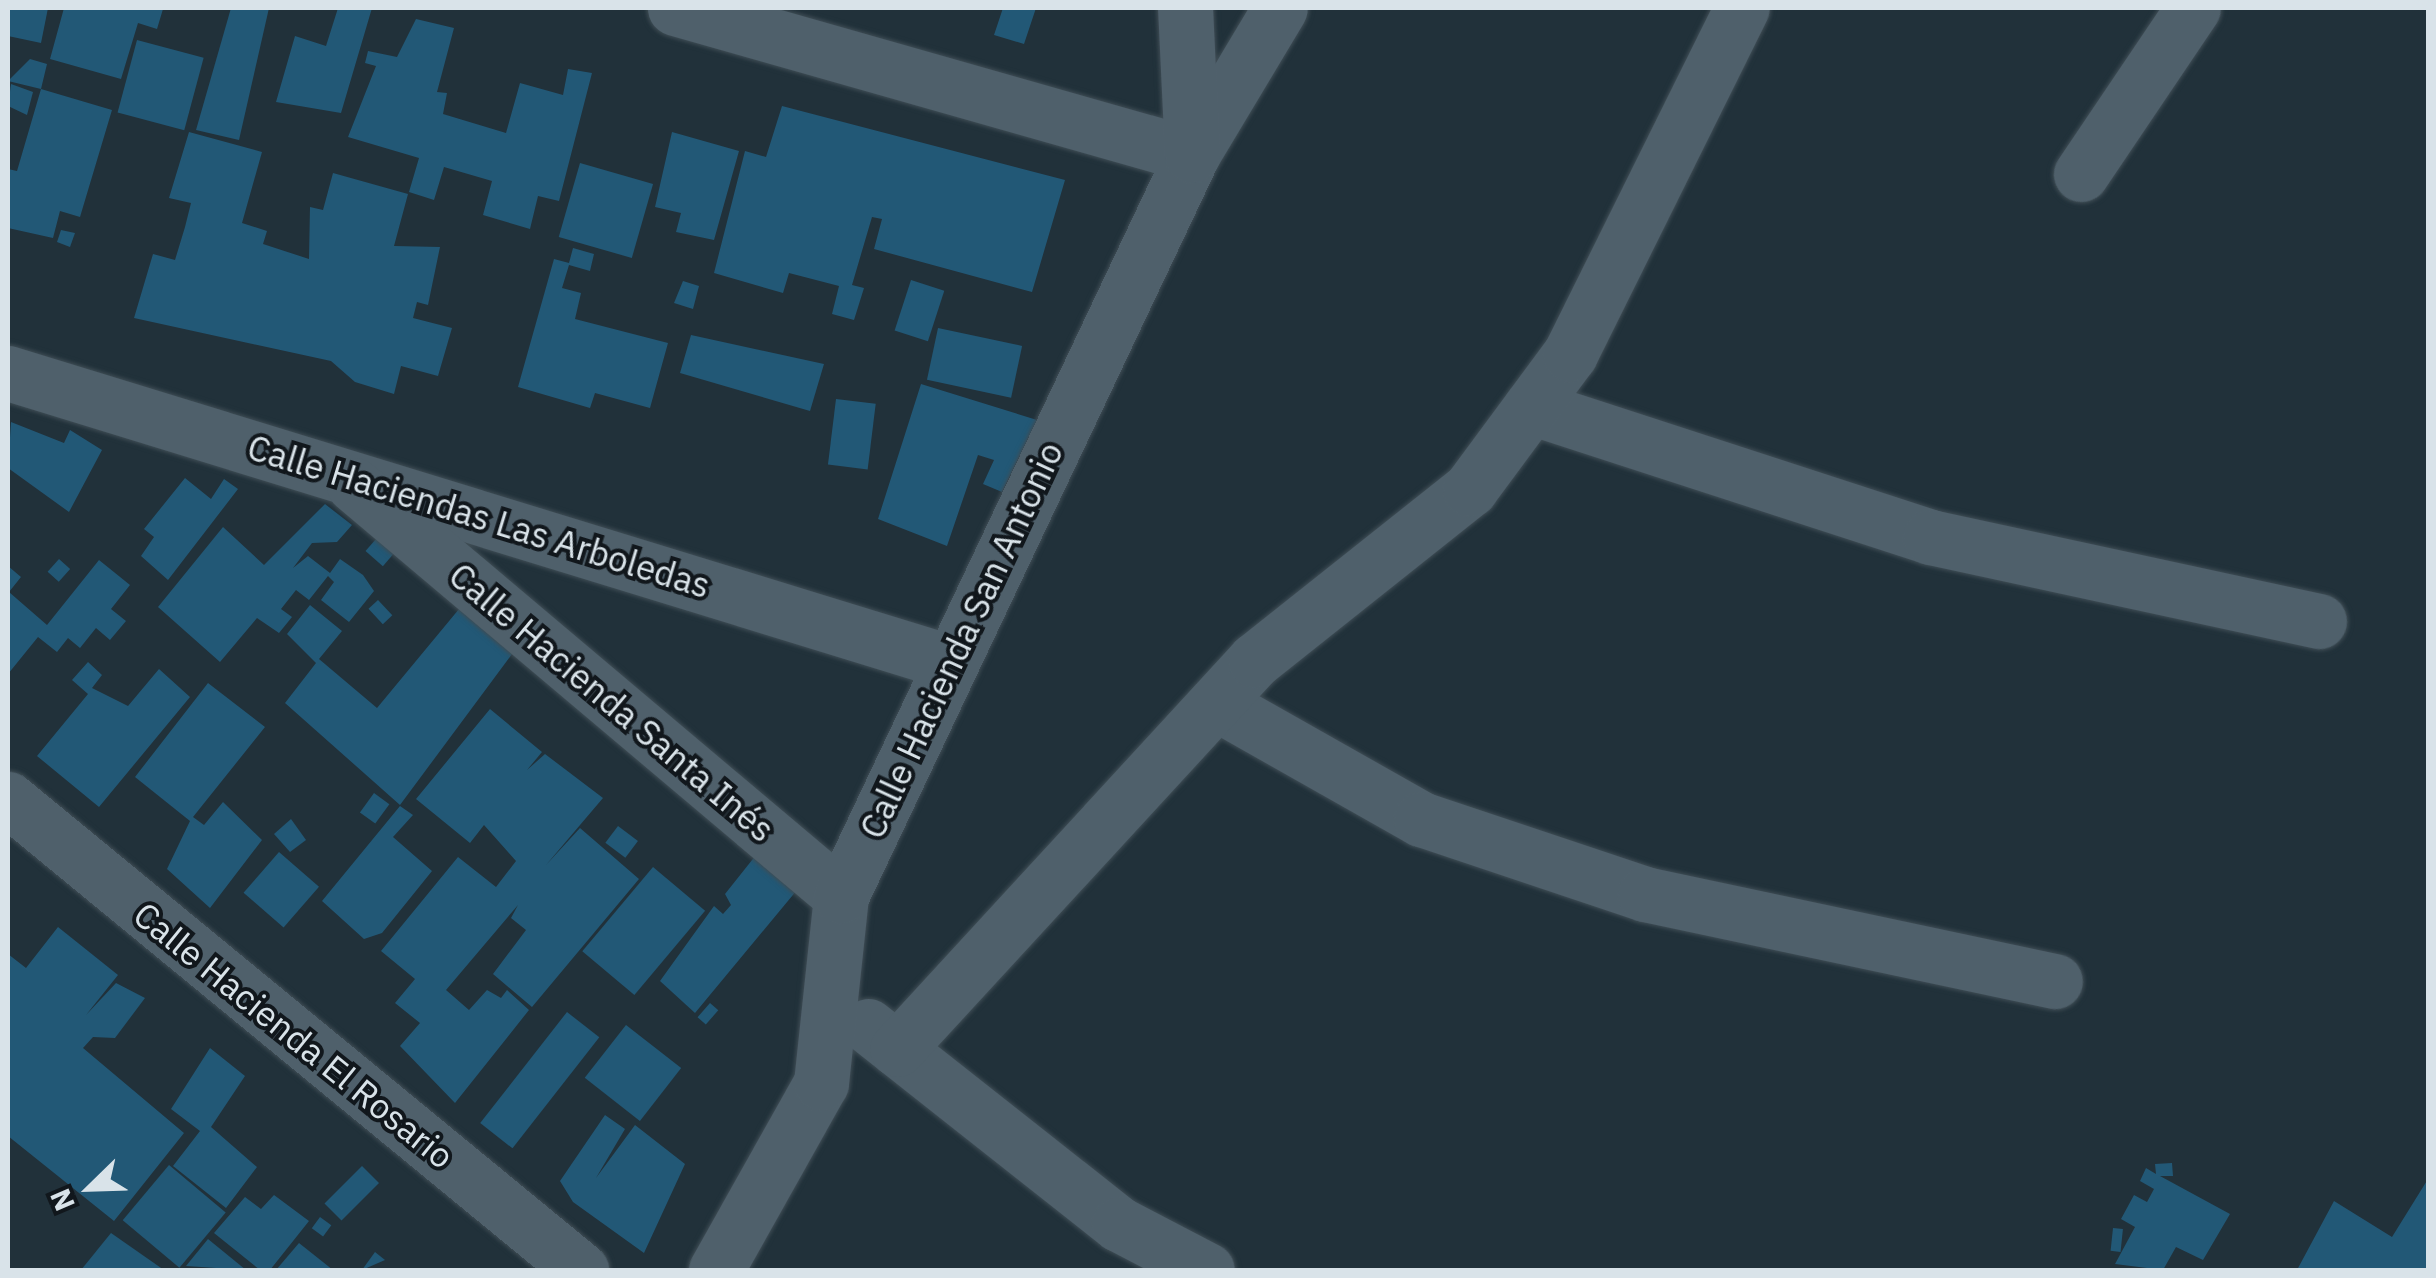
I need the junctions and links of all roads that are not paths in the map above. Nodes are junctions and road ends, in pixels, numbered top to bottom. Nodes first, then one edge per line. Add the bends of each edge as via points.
1 (676, 8) edge
2 (1185, 8) edge
3 (1280, 8) edge
4 (1742, 8) edge
5 (2193, 8) edge
6 (1192, 155) junction
7 (2081, 174) dead end
8 (8, 373) edge
9 (1531, 408) junction
10 (336, 470) junction
11 (2318, 620) dead end
12 (949, 662) junction
13 (1216, 703) junction
14 (8, 798) edge
15 (841, 896) junction
16 (2055, 981) dead end
17 (830, 996) junction
18 (897, 1048) junction
19 (580, 1270) edge
20 (716, 1270) edge
21 (1207, 1270) edge

1 - 6 street
2 - 6 street, Calle Hacienda San Antonio
3 - 6 street
4 - 9 street via 1570,354
5 - 7 street
6 - 12 street, Calle Hacienda San Antonio
8 - 10 street, Calle Haciendas Las Arboledas
9 - 11 street via 1930,537
9 - 13 street via 1470,488 1256,660
10 - 12 street, Calle Haciendas Las Arboledas
10 - 15 street, Calle Hacienda Santa Inés
12 - 15 street, Calle Hacienda San Antonio
13 - 16 street via 1421,819 1644,894
13 - 18 street
14 - 19 street, Calle Hacienda El Rosario
15 - 17 street, Calle Hacienda San Antonio
17 - 18 street
17 - 20 street, Calle Hacienda San Antonio via 821,1083
18 - 21 street via 1119,1224

